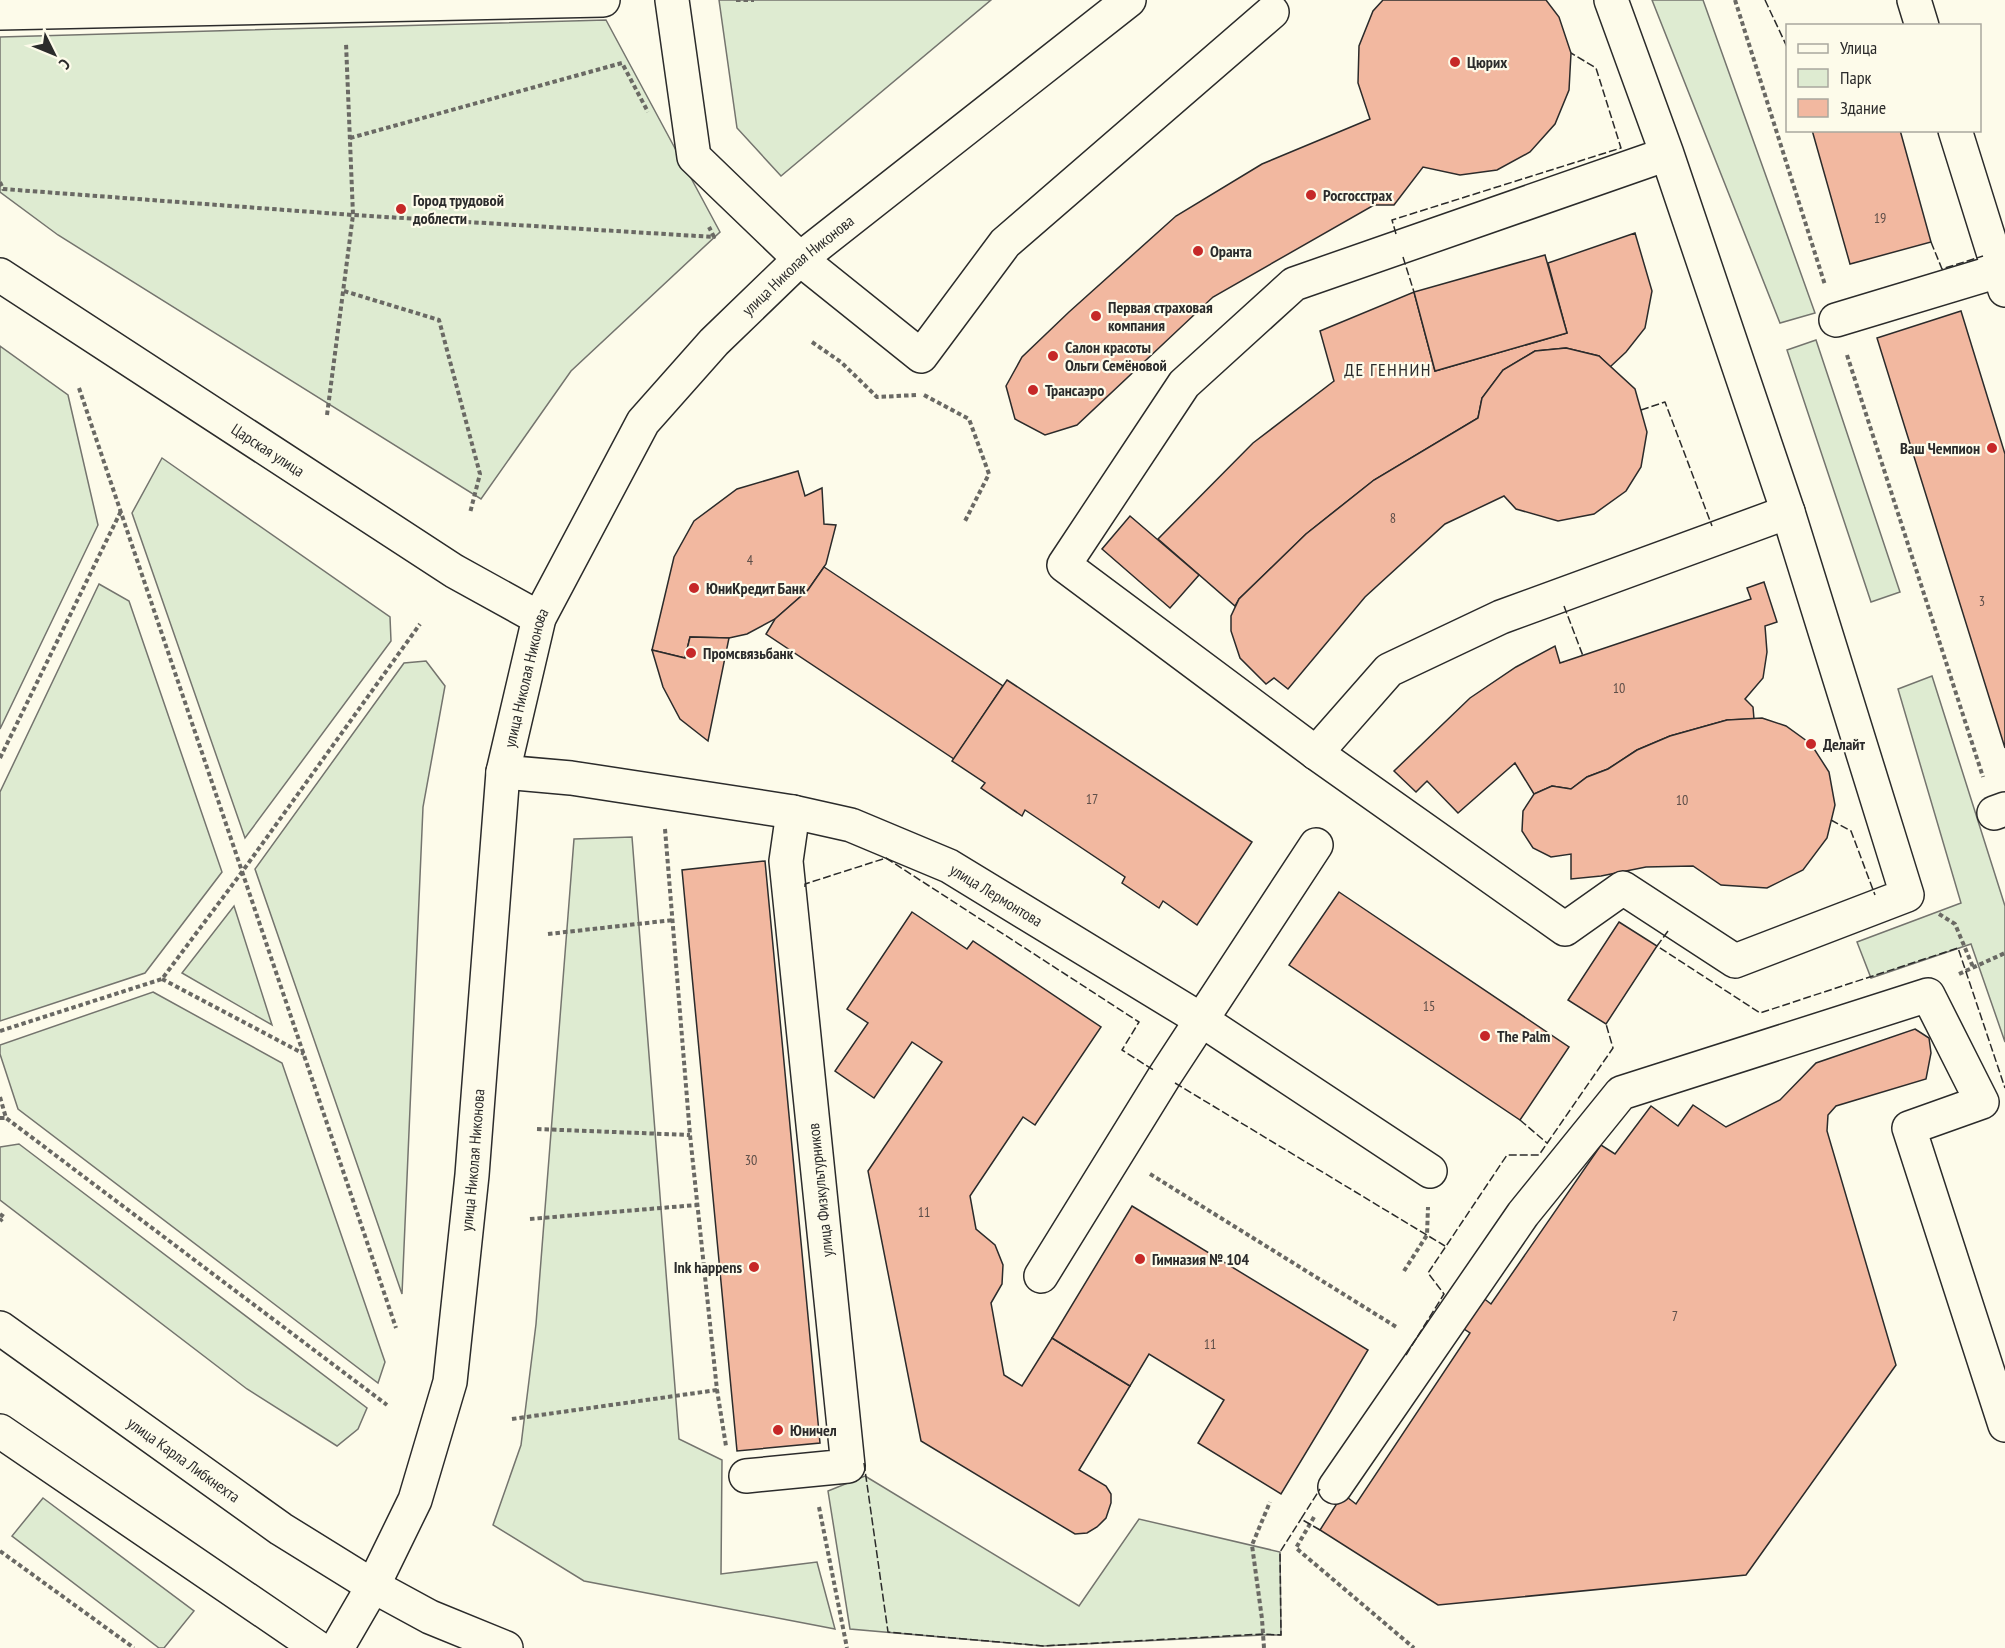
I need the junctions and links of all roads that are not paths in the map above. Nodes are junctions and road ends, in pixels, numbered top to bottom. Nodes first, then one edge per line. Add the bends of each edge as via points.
1 (603, 0) edge
2 (672, 0) edge
3 (1129, 0) edge
4 (1611, 0) edge
5 (1914, 0) edge
6 (42, 6) edge
7 (1272, 12) dead end
8 (0, 13) edge
9 (1921, 24) edge
10 (1956, 132) edge
11 (1667, 154) junction
12 (800, 259) junction
13 (0, 275) edge
14 (2003, 276) edge
15 (1836, 320) road end
16 (1788, 512) junction
17 (539, 618) junction
18 (1316, 753) junction
19 (503, 772) junction
20 (793, 812) junction
21 (1316, 845) dead end
22 (1200, 1019) junction
23 (1431, 1171) road end
24 (1041, 1276) dead end
25 (0, 1328) edge
26 (2005, 1425) edge
27 (0, 1431) edge
28 (746, 1476) road end
29 (1335, 1487) road end
30 (373, 1586) junction
31 (318, 1648) edge
32 (338, 1648) edge
33 (506, 1648) edge

1 - 6 street
2 - 12 street via 694,157
3 - 12 street, улица Николая Никонова
4 - 11 street
5 - 9 street
6 - 8 street
7 - 12 street via 1005,243 921,356
10 - 14 street
11 - 16 street
11 - 18 street via 1294,284 1184,384 1064,565
12 - 17 street, улица Николая Никонова via 714,342 643,422
13 - 17 street, Царская улица via 454,571
14 - 15 street
16 - 18 street via 1501,617 1389,670
16 - 18 street via 1907,895 1735,962 1623,888 1565,929
17 - 19 street, улица Николая Никонова
19 - 20 street, улица Лермонтова via 571,778
19 - 30 street, улица Николая Никонова via 472,1175 450,1382 415,1500
20 - 22 street, улица Лермонтова via 851,825 949,866
20 - 28 street, улица Физкультурников via 786,861 848,1466
21 - 22 street
22 - 23 street, улица Лермонтова
22 - 24 street
25 - 30 street, улица Карла Либкнехта via 281,1529
26 - 29 street via 1909,1128 1982,1102 1928,995 1621,1093 1522,1214
27 - 31 street
30 - 32 street, улица Николая Никонова
30 - 33 street, улица Карла Либкнехта via 430,1617

